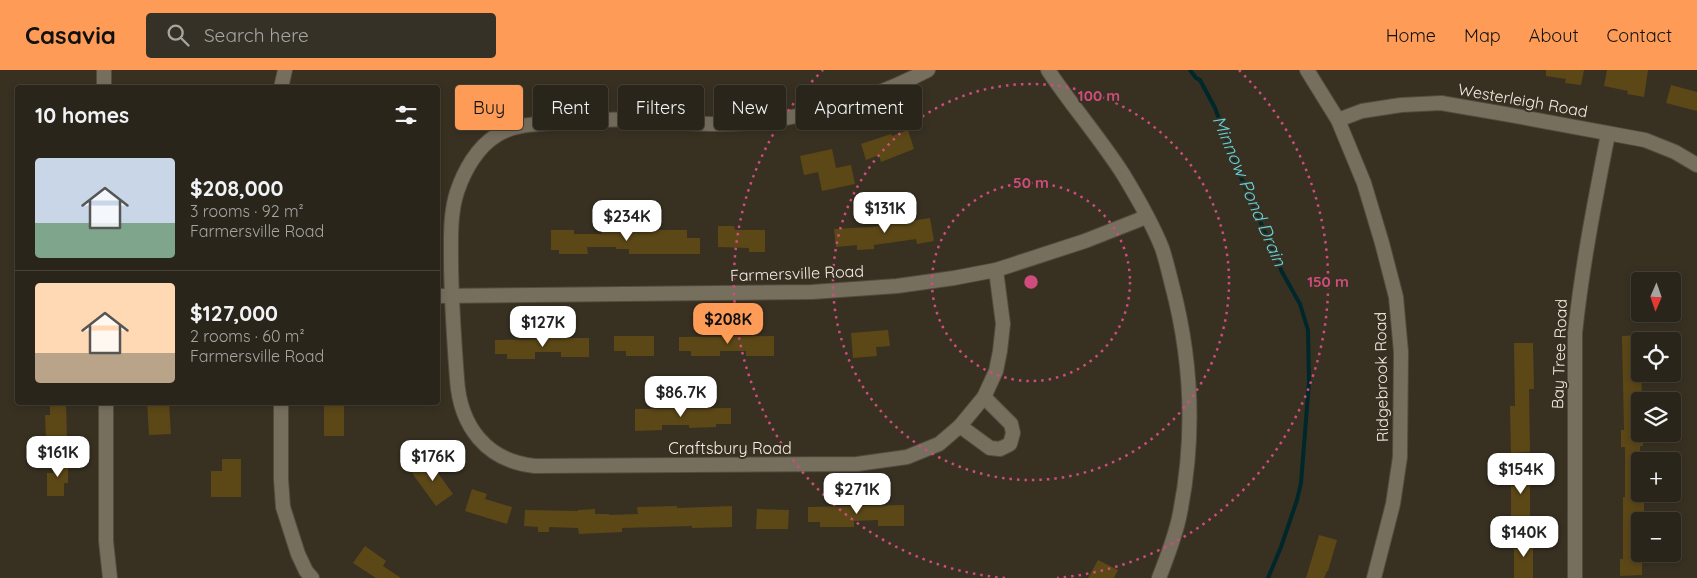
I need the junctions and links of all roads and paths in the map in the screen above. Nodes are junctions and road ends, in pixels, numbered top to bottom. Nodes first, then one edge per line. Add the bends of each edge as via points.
1 (104, 70) edge
2 (285, 70) edge
3 (928, 70) edge
4 (1048, 70) edge
5 (1307, 70) edge
6 (104, 85) edge
7 (282, 85) edge
8 (1338, 120) junction
9 (1608, 134) junction
10 (1697, 165) edge
11 (1146, 217) junction
12 (996, 270) junction
13 (444, 296) edge
14 (984, 397) junction
15 (106, 405) edge
16 (281, 405) edge
17 (960, 426) junction
18 (110, 578) edge
19 (312, 578) edge
20 (1159, 578) edge
21 (1374, 578) edge
22 (1575, 578) edge

1 - 6 street
2 - 7 street
3 - 13 street, Craftsbury Road via 858,101 789,117 745,123 571,121 524,125 498,134 483,146 457,192 451,218
4 - 11 street via 1093,130
5 - 8 street, Ridgebrook Road
8 - 9 street, Westerleigh Road via 1362,111 1440,104
8 - 21 street, Ridgebrook Road via 1364,183 1382,243 1396,297 1401,352 1400,457 1393,504
9 - 10 street, Westerleigh Road via 1645,140
9 - 22 street, Bay Tree Road via 1575,333
11 - 12 street, Farmersville Road
11 - 20 street via 1162,248 1176,301 1190,385 1187,467 1180,514
12 - 13 street, Farmersville Road via 897,286 812,292
12 - 14 street, Craftsbury Road via 1002,324 1000,351 996,371
13 - 17 street, Craftsbury Road via 458,395 471,430 488,448 521,465 857,464 907,457 939,444
14 - 17 street, Craftsbury Road
14 - 17 street via 1011,424 1010,444 1000,449 990,448
15 - 18 street via 106,541
16 - 19 street via 283,507 298,554

